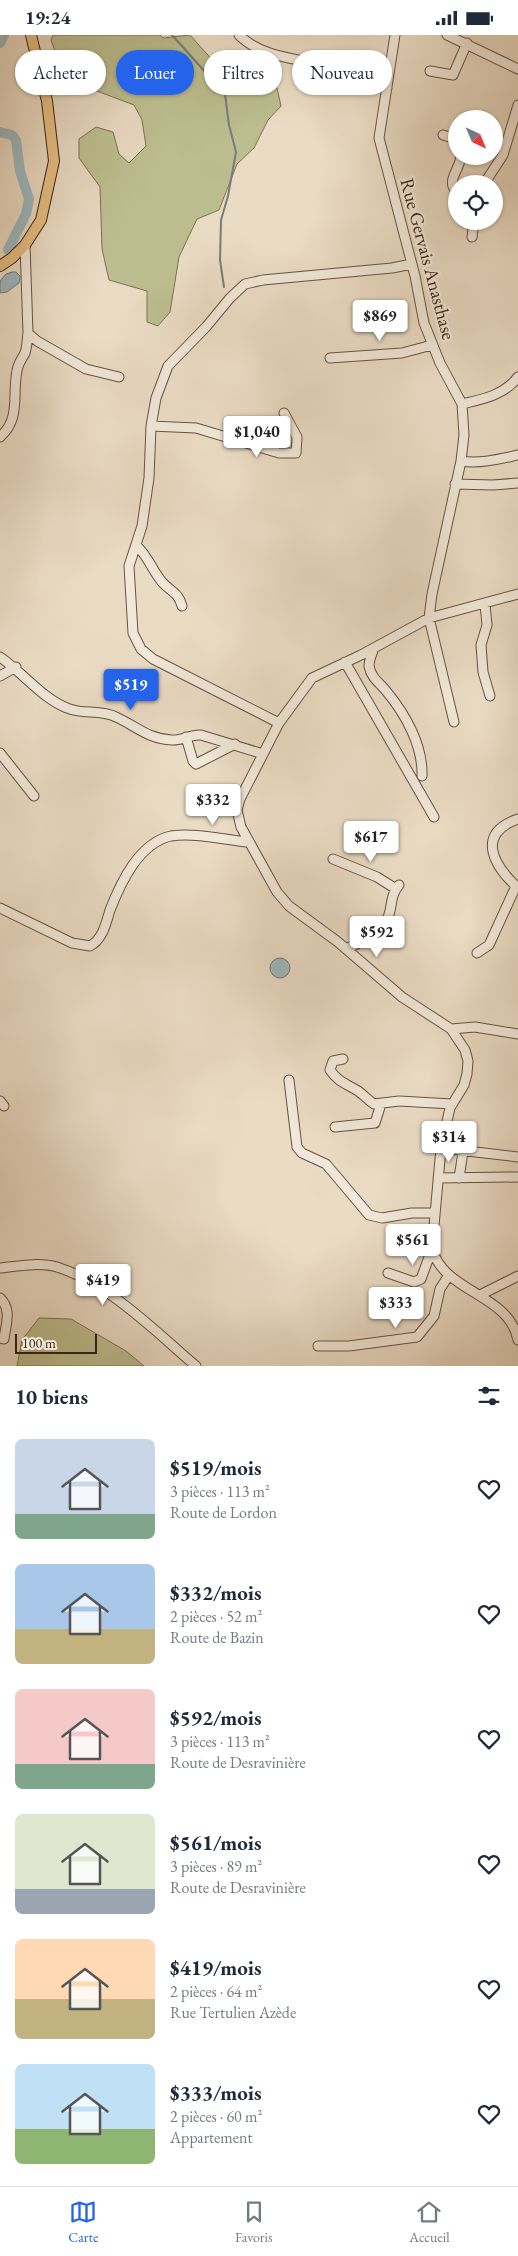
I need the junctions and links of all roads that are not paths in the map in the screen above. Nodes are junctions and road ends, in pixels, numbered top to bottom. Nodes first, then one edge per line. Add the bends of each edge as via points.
1 (31, 35) edge
2 (239, 35) edge
3 (395, 35) edge
4 (447, 35) edge
5 (466, 43) junction
6 (392, 55) edge
7 (292, 58) edge
8 (518, 69) edge
9 (430, 71) dead end
10 (386, 95) edge
11 (518, 105) edge
12 (443, 135) dead end
13 (448, 137) edge
14 (490, 175) edge
15 (473, 230) edge
16 (472, 237) dead end
17 (25, 245) junction
18 (412, 264) junction
19 (0, 265) edge
20 (28, 333) junction
21 (432, 345) junction
22 (330, 358) dead end
23 (119, 377) dead end
24 (518, 377) edge
25 (462, 404) junction
26 (284, 413) dead end
27 (151, 425) junction
28 (0, 437) edge
29 (518, 455) edge
30 (461, 461) junction
31 (518, 483) edge
32 (455, 484) junction
33 (136, 545) junction
34 (518, 594) edge
35 (485, 604) junction
36 (182, 606) dead end
37 (429, 619) junction
38 (374, 647) junction
39 (0, 657) edge
40 (345, 662) junction
41 (16, 667) junction
42 (0, 676) edge
43 (490, 696) dead end
44 (454, 722) dead end
45 (279, 723) junction
46 (186, 737) junction
47 (235, 744) junction
48 (0, 753) edge
49 (262, 754) junction
50 (422, 777) dead end
51 (34, 796) dead end
52 (434, 817) dead end
53 (518, 819) edge
54 (241, 827) junction
55 (233, 840) junction
56 (248, 842) junction
57 (332, 859) dead end
58 (517, 887) edge
59 (0, 908) edge
60 (346, 949) junction
61 (477, 953) dead end
62 (451, 1029) junction
63 (518, 1034) edge
64 (343, 1059) dead end
65 (289, 1080) dead end
66 (381, 1104) junction
67 (452, 1104) junction
68 (335, 1127) dead end
69 (441, 1148) junction
70 (463, 1152) junction
71 (518, 1157) edge
72 (518, 1177) edge
73 (459, 1178) junction
74 (438, 1179) junction
75 (434, 1213) junction
76 (432, 1249) junction
77 (0, 1268) edge
78 (388, 1273) dead end
79 (449, 1275) junction
80 (518, 1276) edge
81 (480, 1295) junction
82 (0, 1299) edge
83 (3, 1326) edge
84 (0, 1339) edge
85 (518, 1340) edge
86 (318, 1346) dead end
87 (196, 1366) edge

1 - 17 main road via 47,101 54,161 40,220
2 - 7 street via 255,49
3 - 6 street, Rue Gervais Anasthase
4 - 5 street
5 - 8 street
5 - 9 street via 453,75
10 - 18 street, Rue Gervais Anasthase via 379,138
11 - 14 street via 503,155
12 - 13 street
15 - 16 street
17 - 19 main road
17 - 20 street
18 - 21 street, Rue Gervais Anasthase
18 - 27 street via 245,284 168,366 156,398
20 - 23 street via 86,369
20 - 28 street via 27,347 16,376 15,413
21 - 22 street via 402,353
21 - 25 street, Rue Gervais Anasthase
24 - 25 street via 511,387 493,396
25 - 30 street, Rue Gervais Anasthase via 464,435
26 - 27 street via 297,437 296,453 279,453 196,428
27 - 33 street via 149,478
29 - 30 street via 470,463
30 - 32 street, Rue Gervais Anasthase
31 - 32 street
32 - 37 street, Rue Gervais Anasthase
33 - 36 street via 161,581 179,597
33 - 45 street via 129,566 133,633 141,649 153,659
34 - 35 street
35 - 37 street
35 - 43 street via 487,625 481,645 483,672
37 - 38 street
37 - 44 street, Rue Gervais Anasthase
38 - 40 street
38 - 50 street via 370,670 405,719 420,754
39 - 41 street
40 - 45 street via 312,678
40 - 52 street
41 - 42 street
41 - 46 street via 52,700 68,709 113,715 156,739 174,741
45 - 49 street
46 - 47 street via 202,735
46 - 47 street via 196,764
47 - 49 street
48 - 51 street
49 - 54 street via 240,799 237,810
53 - 58 street via 498,829 494,845 498,867
54 - 55 street
54 - 56 street
55 - 56 street
55 - 59 street via 177,836 153,844 142,852 126,877 101,937 90,946 72,943
56 - 60 street via 289,906
57 - 60 street via 397,887 389,917 381,930
58 - 61 street via 489,945
60 - 62 street via 402,997
62 - 63 street via 475,1027
62 - 67 street via 459,1038 468,1061 464,1085
64 - 66 street via 333,1061 330,1069 333,1074 374,1104
65 - 75 street via 297,1147 302,1153 326,1164 369,1215 382,1218
66 - 67 street via 399,1101
66 - 68 street via 375,1123
67 - 69 street via 445,1121
69 - 70 street
69 - 74 street
70 - 71 street
70 - 73 street
72 - 73 street
73 - 74 street
74 - 75 street
75 - 76 street
76 - 78 street via 418,1281
76 - 79 street via 434,1257
77 - 87 street via 56,1267 85,1279 131,1310
79 - 81 street
79 - 86 street via 440,1289 434,1316 417,1337 349,1346
80 - 81 street
81 - 85 street via 511,1319
82 - 83 street via 9,1311
83 - 84 street via 4,1339

